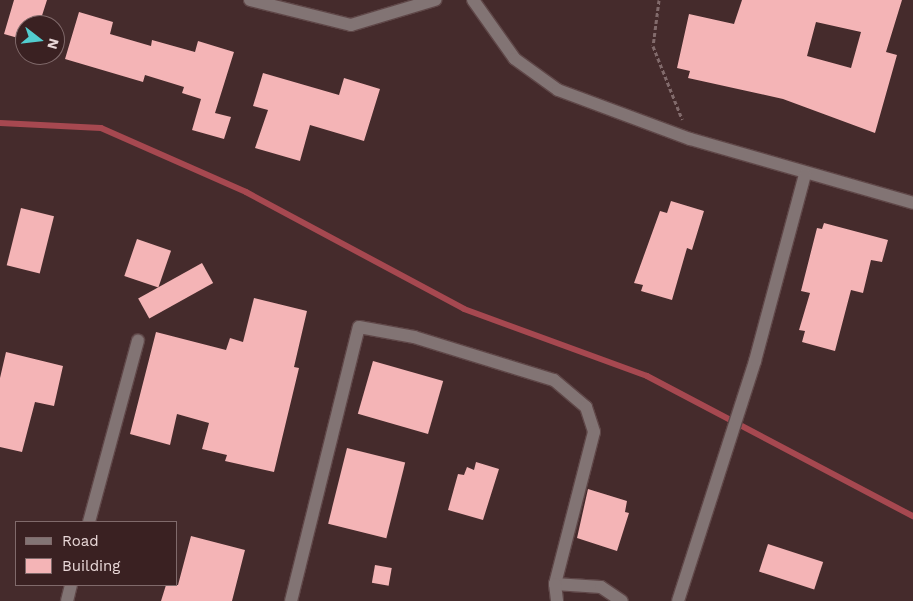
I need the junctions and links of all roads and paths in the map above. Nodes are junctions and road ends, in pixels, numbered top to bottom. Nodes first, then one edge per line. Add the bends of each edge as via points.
1 (250, 0) edge
2 (435, 0) edge
3 (474, 0) edge
4 (659, 0) edge
5 (690, 139) junction
6 (805, 174) junction
7 (913, 203) edge
8 (138, 341) dead end
9 (89, 521) edge
10 (555, 584) junction
11 (71, 586) edge
12 (67, 601) edge
13 (291, 601) edge
14 (557, 601) edge
15 (622, 601) edge
16 (678, 601) edge

1 - 2 street via 352,25
3 - 5 street via 515,59 534,75 558,90
4 - 5 path via 654,46
5 - 6 street
6 - 7 street
6 - 16 street via 755,361
8 - 9 street
10 - 13 street via 594,432 586,407 554,380 414,337 360,327
10 - 14 street
10 - 15 street via 601,587
11 - 12 street

